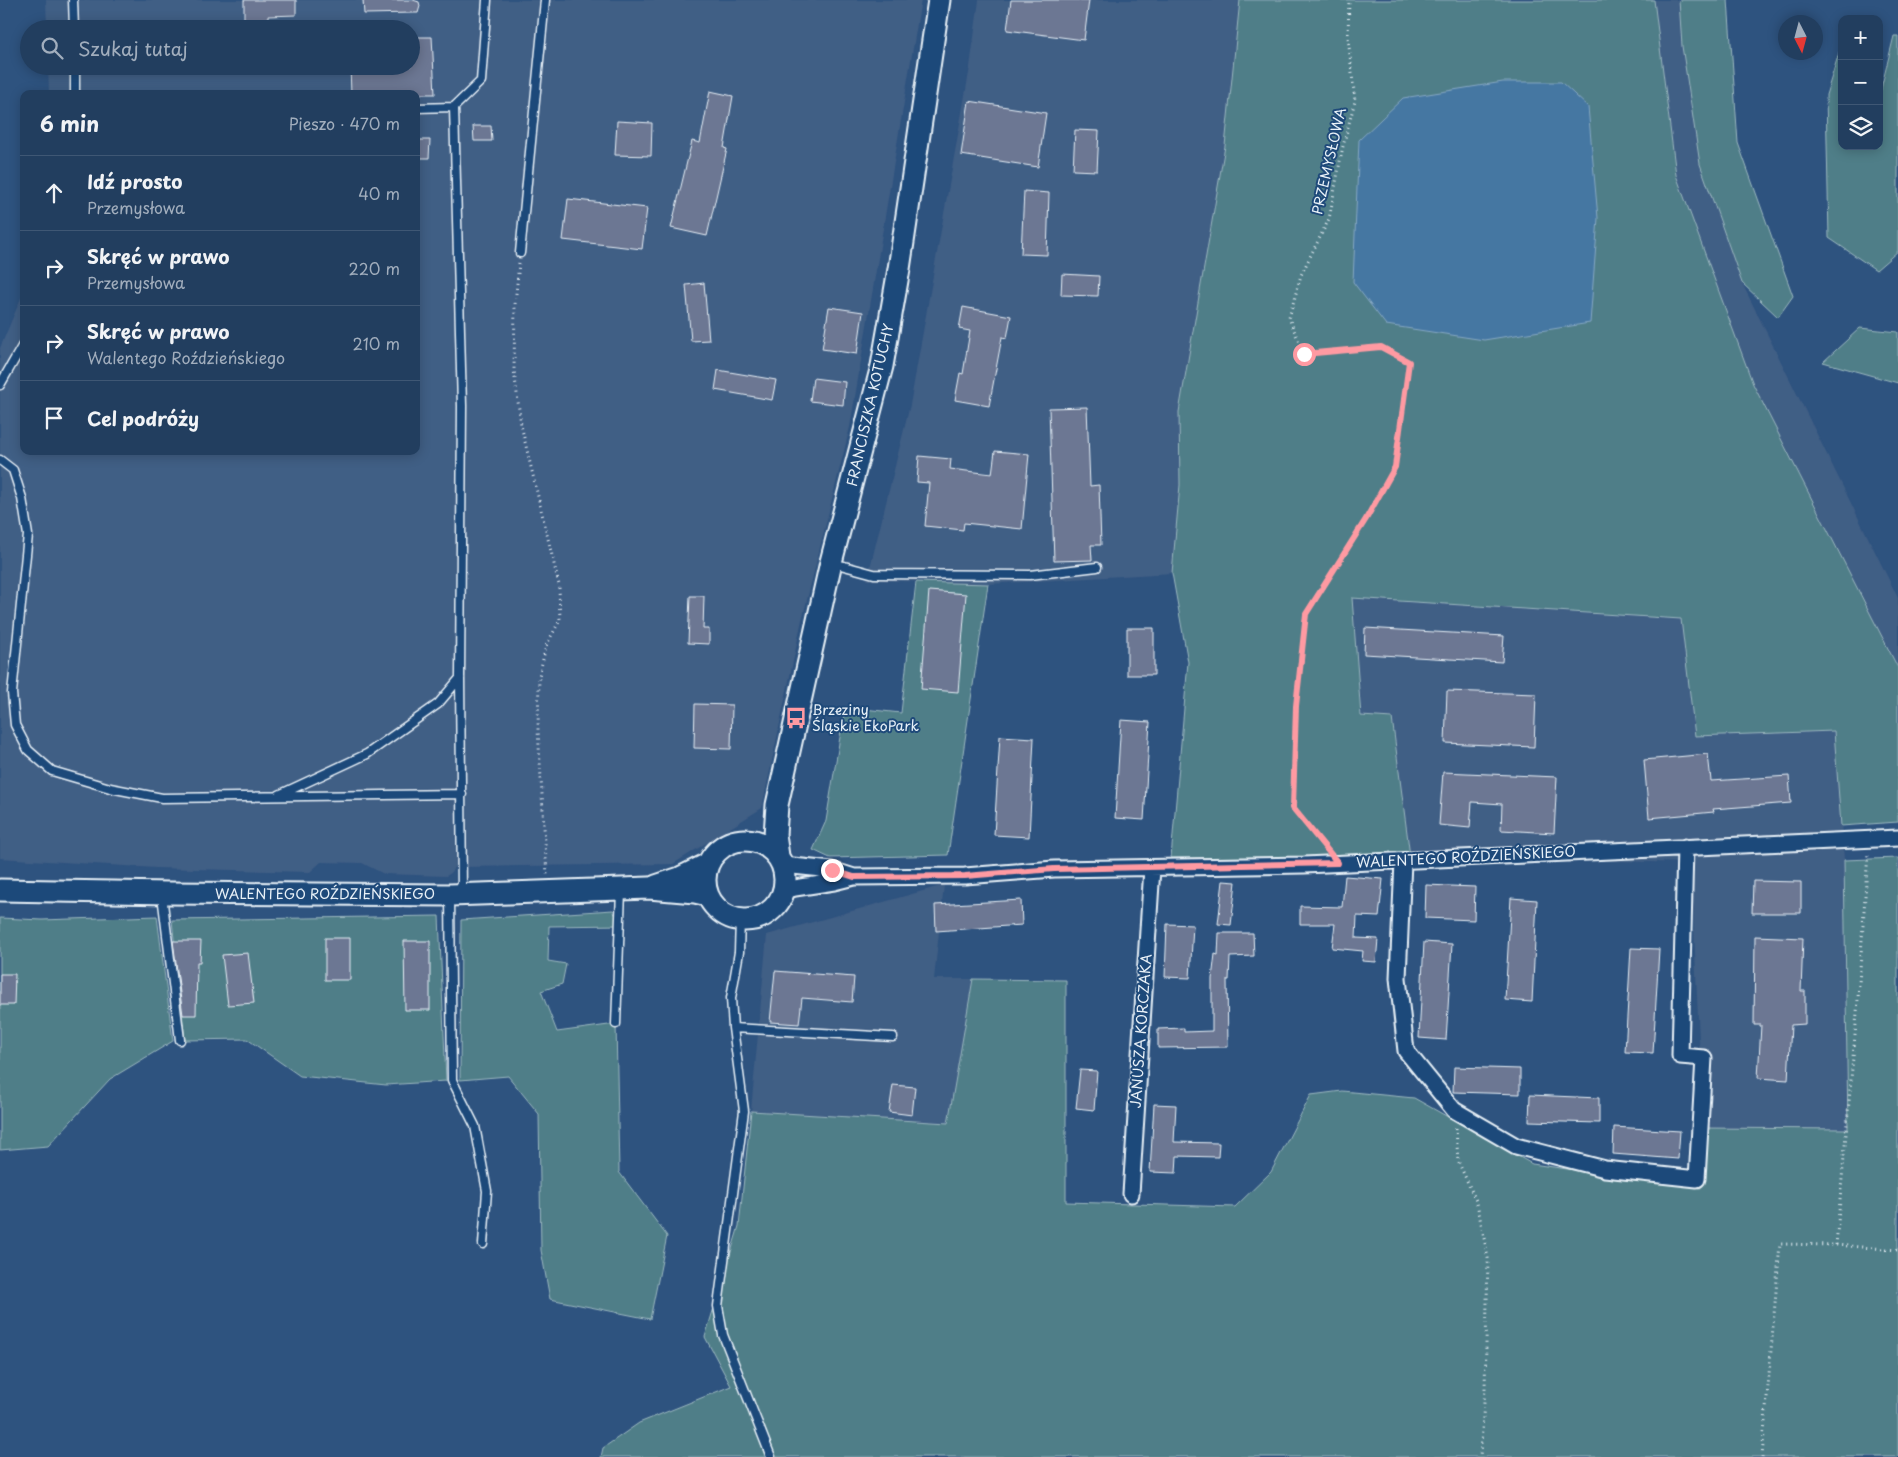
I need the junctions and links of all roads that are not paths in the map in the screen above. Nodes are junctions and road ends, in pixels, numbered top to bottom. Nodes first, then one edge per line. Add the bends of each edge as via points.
1 (73, 0) edge
2 (487, 0) edge
3 (545, 0) edge
4 (939, 0) edge
5 (74, 20) edge
6 (75, 75) edge
7 (76, 90) edge
8 (454, 107) junction
9 (420, 108) edge
10 (520, 253) road end
11 (20, 350) edge
12 (0, 384) edge
13 (0, 460) edge
14 (831, 562) junction
15 (1097, 567) dead end
16 (460, 678) junction
17 (462, 794) junction
18 (275, 796) junction
19 (776, 805) junction
20 (1898, 838) edge
21 (747, 839) junction
22 (1685, 847) junction
23 (780, 860) junction
24 (1403, 860) junction
25 (708, 864) junction
26 (1152, 868) junction
27 (854, 877) junction
28 (649, 888) junction
29 (0, 890) edge
30 (621, 890) junction
31 (784, 891) junction
32 (162, 893) junction
33 (456, 894) junction
34 (708, 895) junction
35 (740, 920) junction
36 (616, 1024) dead end
37 (733, 1028) junction
38 (893, 1037) dead end
39 (180, 1040) dead end
40 (1131, 1194) dead end
41 (484, 1244) dead end
42 (771, 1457) edge

1 - 5 lane
2 - 8 lane via 482,81
3 - 10 lane
4 - 14 street, FRANCISZKA KOTUCHY via 882,366
6 - 7 lane
8 - 9 lane
8 - 16 lane via 462,406
11 - 12 lane
13 - 18 lane via 13,470 28,535 12,693 15,725 28,750 52,771 110,788 162,798
14 - 15 lane via 874,574 1030,574
14 - 19 street, FRANCISZKA KOTUCHY
16 - 17 lane
16 - 18 lane via 438,704 367,754
17 - 18 lane
17 - 33 lane
19 - 21 street, FRANCISZKA KOTUCHY
19 - 23 street, FRANCISZKA KOTUCHY via 775,835
20 - 22 street, WALENTEGO ROŹDZIEŃSKIEGO
21 - 23 street via 770,847
21 - 25 street via 724,846
22 - 24 street, WALENTEGO ROŹDZIEŃSKIEGO
22 - 24 street via 1680,1056 1704,1058 1697,1180 1605,1169 1516,1146 1454,1110 1406,1050 1398,978
23 - 27 street, WALENTEGO ROŹDZIEŃSKIEGO
23 - 31 street via 786,882
24 - 26 street, WALENTEGO ROŹDZIEŃSKIEGO
25 - 28 street, WALENTEGO ROŹDZIEŃSKIEGO
25 - 34 street via 705,877
26 - 27 street, WALENTEGO ROŹDZIEŃSKIEGO
26 - 40 street, JANUSZA KORCZAKA
27 - 31 street, WALENTEGO ROŹDZIEŃSKIEGO
28 - 30 street, WALENTEGO ROŹDZIEŃSKIEGO
28 - 34 street, WALENTEGO ROŹDZIEŃSKIEGO
29 - 32 street, WALENTEGO ROŹDZIEŃSKIEGO
30 - 33 street, WALENTEGO ROŹDZIEŃSKIEGO
30 - 36 lane
31 - 35 street via 772,910 751,920
32 - 33 street, WALENTEGO ROŹDZIEŃSKIEGO
32 - 39 lane
33 - 41 lane via 452,1080 475,1126 487,1191
34 - 35 street via 720,912
35 - 37 lane via 739,952 731,998
37 - 38 lane
37 - 42 lane via 744,1111 718,1306 723,1335

